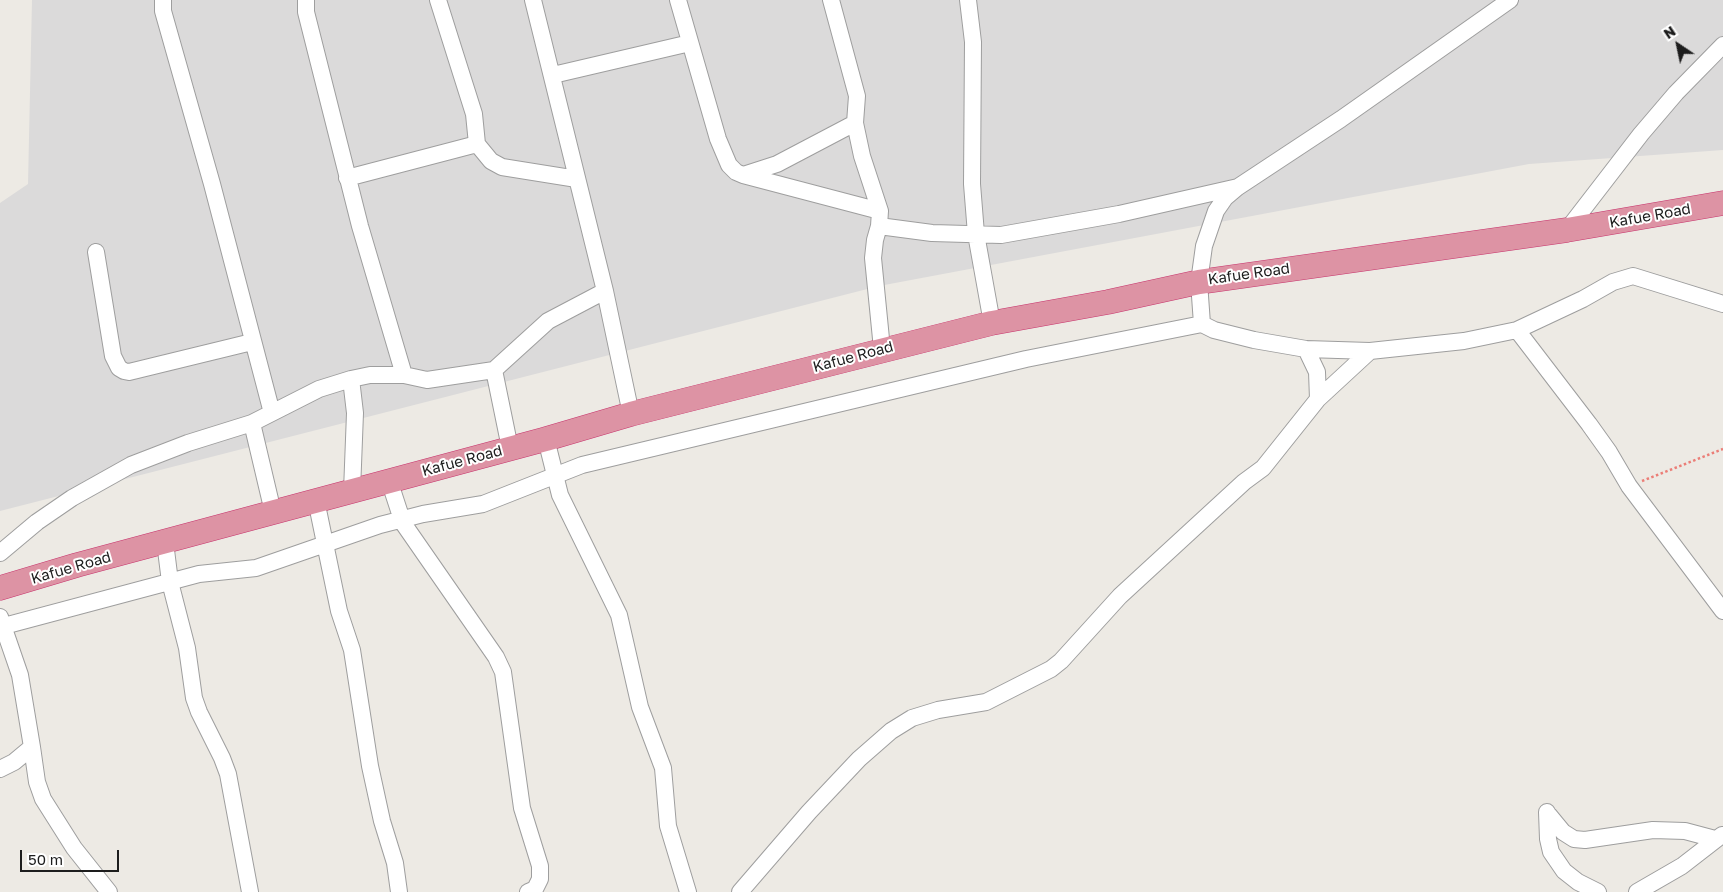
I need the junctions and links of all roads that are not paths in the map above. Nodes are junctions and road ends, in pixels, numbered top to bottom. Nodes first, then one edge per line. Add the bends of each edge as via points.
1 (163, 0) edge
2 (306, 0) edge
3 (438, 0) edge
4 (533, 0) edge
5 (678, 0) edge
6 (831, 0) edge
7 (968, 0) edge
8 (1510, 0) edge
9 (690, 43) junction
10 (1723, 45) edge
11 (553, 75) junction
12 (855, 123) junction
13 (477, 144) junction
14 (743, 175) junction
15 (347, 178) junction
16 (577, 179) junction
17 (1238, 187) junction
18 (1723, 203) edge
19 (880, 219) junction
20 (1567, 230) junction
21 (976, 234) junction
22 (96, 252) dead end
23 (1199, 282) junction
24 (604, 292) junction
25 (1723, 304) edge
26 (992, 323) junction
27 (1202, 324) junction
28 (1517, 330) junction
29 (252, 342) junction
30 (882, 349) junction
31 (1306, 349) junction
32 (1370, 351) junction
33 (494, 370) junction
34 (404, 375) junction
35 (351, 379) junction
36 (1318, 399) junction
37 (272, 413) junction
38 (631, 414) junction
39 (252, 423) junction
40 (546, 439) junction
41 (510, 448) junction
42 (555, 475) junction
43 (389, 480) junction
44 (352, 491) junction
45 (316, 500) junction
46 (273, 512) junction
47 (401, 520) junction
48 (165, 542) junction
49 (325, 544) junction
50 (0, 553) edge
51 (170, 582) junction
52 (0, 588) edge
53 (1723, 611) edge
54 (1, 623) edge
55 (32, 746) junction
56 (0, 769) edge
57 (1719, 837) edge
58 (109, 892) edge
59 (250, 892) edge
60 (399, 892) edge
61 (528, 892) edge
62 (688, 892) edge
63 (740, 892) edge
64 (1598, 892) edge
65 (1637, 892) edge

1 - 29 street via 163,11
2 - 15 street via 306,12
3 - 13 street via 474,114
4 - 11 street
5 - 9 street
6 - 12 street via 857,96
7 - 21 street via 972,42 972,184
8 - 17 street
9 - 11 street
9 - 14 street via 723,154 729,165
10 - 20 street via 1647,127
11 - 16 street
12 - 14 street via 790,158
12 - 19 street
13 - 15 street
13 - 16 street via 502,167
14 - 19 street
15 - 34 street
16 - 24 street
17 - 21 street via 1090,220 1001,235
17 - 23 street via 1216,211 1204,246
18 - 20 highway, Kafue Road
19 - 21 street via 932,233
19 - 30 street via 874,240 874,265
20 - 23 highway, Kafue Road
21 - 26 street
22 - 29 street via 113,356 124,371
23 - 26 highway, Kafue Road
23 - 27 street
24 - 33 street via 548,321
24 - 38 street
25 - 28 street via 1633,276 1613,282
26 - 30 highway, Kafue Road
27 - 31 street via 1254,340
27 - 42 street via 1026,359 576,466
28 - 32 street via 1464,342
28 - 53 street
29 - 37 street
30 - 38 highway, Kafue Road
31 - 32 street
31 - 36 street via 1317,372
32 - 36 street
33 - 34 street via 427,380
33 - 41 street
34 - 35 street via 370,375
35 - 37 street via 318,389
35 - 44 street via 355,413
36 - 63 street via 1263,468 1238,487 1120,596 1061,661 986,702 938,710 912,718 890,731 858,759 808,812
37 - 39 street
38 - 40 highway, Kafue Road
39 - 46 street
39 - 50 street via 131,465 36,522
40 - 41 highway, Kafue Road
40 - 42 street
41 - 43 highway, Kafue Road
42 - 47 street via 483,504
42 - 62 street via 569,516 619,615 640,707 663,768 668,826
43 - 44 highway, Kafue Road
43 - 47 street
44 - 45 highway, Kafue Road
45 - 46 highway, Kafue Road
45 - 49 street
46 - 48 highway, Kafue Road
47 - 49 street
47 - 61 street via 496,657 503,672 522,808 540,866 540,879 535,889
48 - 51 street
48 - 52 highway, Kafue Road
49 - 51 street via 256,568 199,574
49 - 60 street via 339,611 352,650 370,766 395,863
51 - 54 street
51 - 59 street via 187,648 194,698 228,774
54 - 55 street via 20,675
55 - 56 street
55 - 58 street via 43,799 74,848
57 - 64 street via 1653,830 1574,839 1563,832 1546,810 1551,852 1564,871
57 - 65 street via 1682,866

